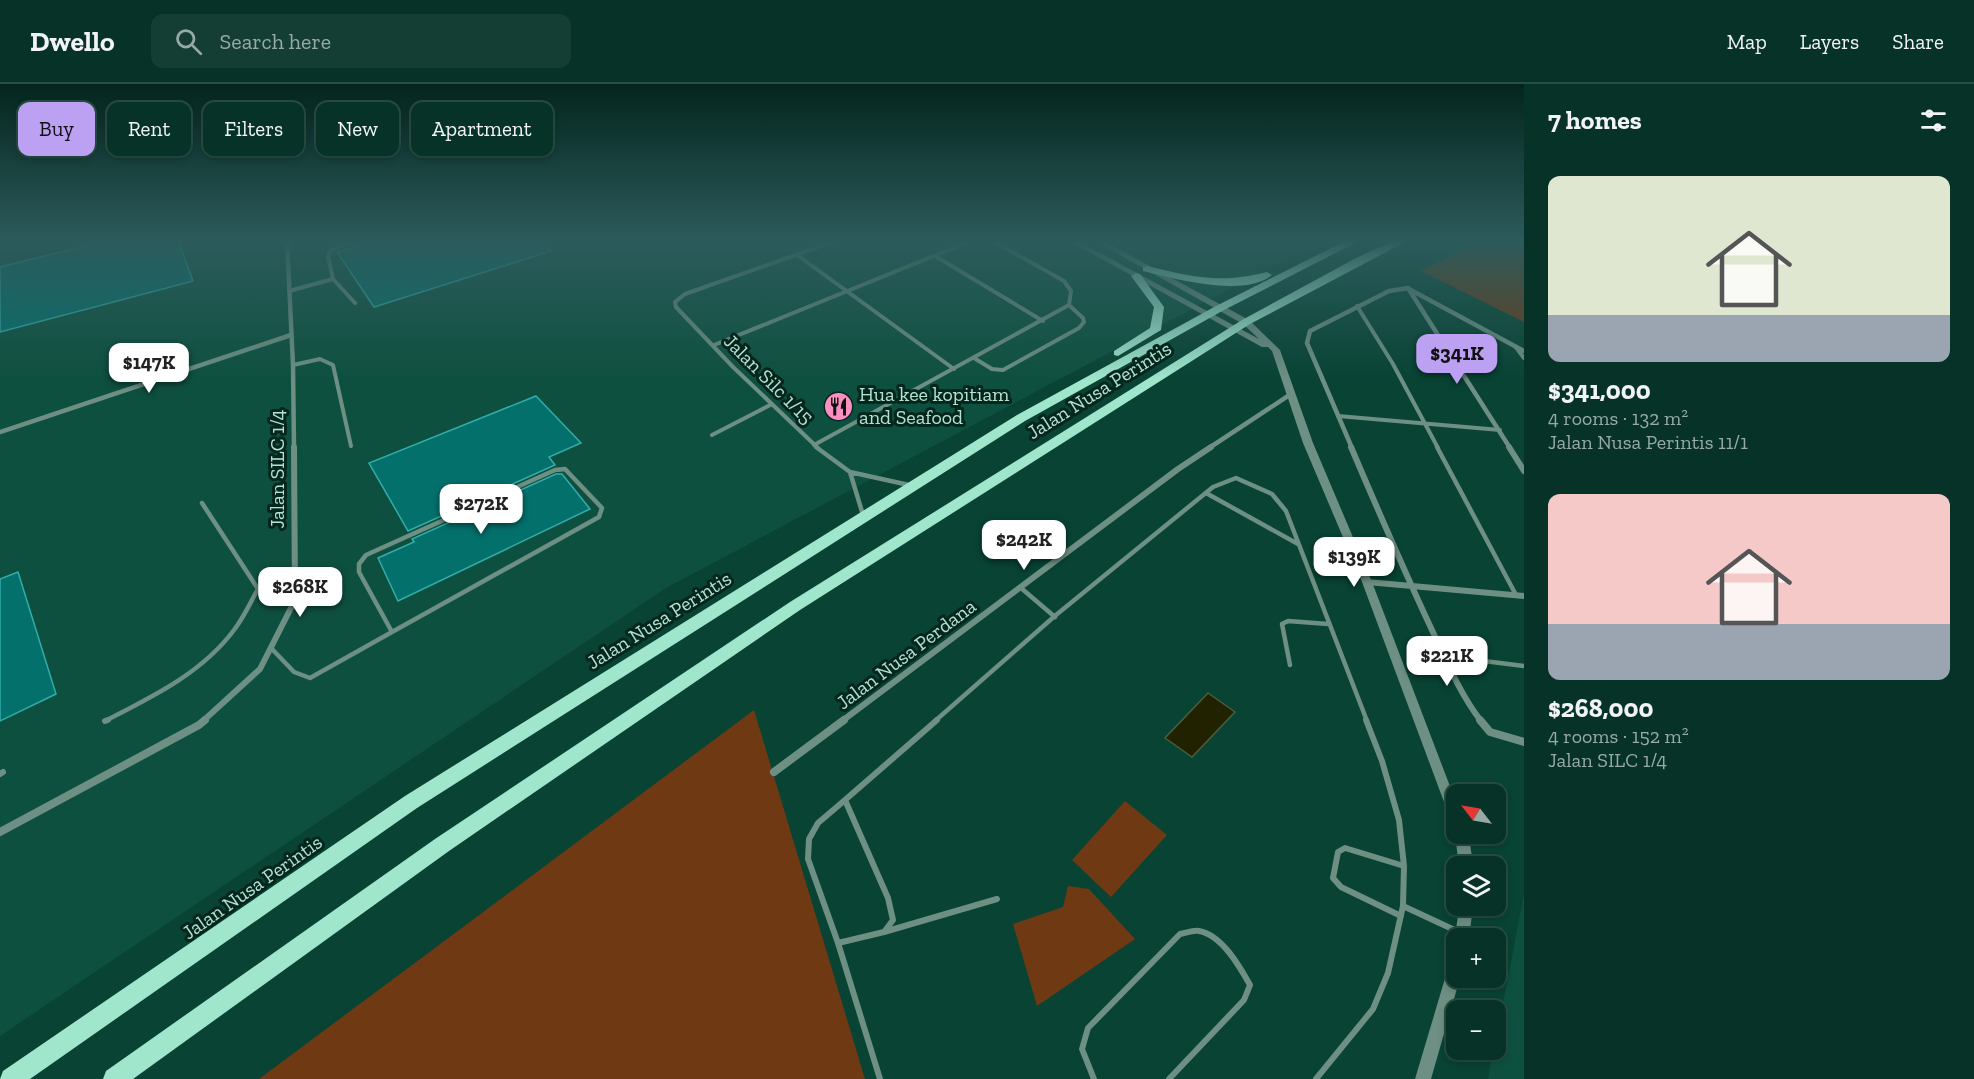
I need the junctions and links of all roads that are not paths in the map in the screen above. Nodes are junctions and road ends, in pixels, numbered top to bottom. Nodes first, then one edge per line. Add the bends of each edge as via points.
1 (289, 286) edge
2 (306, 286) edge
3 (340, 286) edge
4 (707, 286) edge
5 (842, 286) edge
6 (860, 286) edge
7 (985, 286) edge
8 (1068, 286) edge
9 (1144, 286) edge
10 (1159, 286) edge
11 (1175, 286) edge
12 (1261, 286) edge
13 (1312, 286) edge
14 (1408, 288) junction
15 (289, 291) junction
16 (849, 291) junction
17 (355, 303) dead end
18 (1069, 305) junction
19 (1357, 306) junction
20 (1214, 311) junction
21 (1042, 321) junction
22 (1240, 326) junction
23 (291, 335) junction
24 (714, 345) junction
25 (1514, 345) junction
26 (1276, 350) junction
27 (1524, 351) edge
28 (974, 358) junction
29 (1524, 358) edge
30 (293, 365) junction
31 (954, 369) junction
32 (1291, 394) junction
33 (772, 404) junction
34 (1338, 416) junction
35 (1021, 418) junction
36 (1423, 423) junction
37 (1500, 430) junction
38 (0, 432) edge
39 (712, 435) dead end
40 (814, 445) junction
41 (351, 446) dead end
42 (1524, 471) edge
43 (850, 472) junction
44 (912, 486) junction
45 (1206, 493) junction
46 (202, 503) dead end
47 (863, 516) junction
48 (1299, 544) junction
49 (1367, 582) junction
50 (295, 584) junction
51 (1411, 586) junction
52 (1021, 588) junction
53 (258, 589) junction
54 (1516, 595) junction
55 (1524, 596) edge
56 (1055, 616) junction
57 (1328, 624) junction
58 (392, 633) junction
59 (272, 649) junction
60 (1444, 656) junction
61 (1290, 664) dead end
62 (1524, 666) edge
63 (105, 721) dead end
64 (1524, 742) edge
65 (774, 772) dead end
66 (1446, 791) edge
67 (845, 800) junction
68 (0, 832) edge
69 (1404, 866) junction
70 (997, 899) dead end
71 (1403, 906) junction
72 (1401, 916) junction
73 (1446, 928) edge
74 (884, 932) junction
75 (838, 943) junction
76 (1449, 988) edge
77 (11, 1079) edge
78 (114, 1079) edge
79 (880, 1079) edge
80 (1094, 1079) edge
81 (1169, 1079) edge
82 (1316, 1079) edge
83 (1423, 1079) edge

1 - 15 street, Jalan SILC 1/4
2 - 15 lane
3 - 17 lane
4 - 24 lane, Jalan Silc 1/15 via 675,302
5 - 16 lane
6 - 16 lane
7 - 21 lane
8 - 18 lane
9 - 35 main road via 1160,307 1155,330
10 - 20 street
11 - 20 street
12 - 20 main road, Jalan Nusa Perintis
13 - 22 main road, Jalan Nusa Perintis
14 - 19 street via 1389,291
14 - 25 street
14 - 37 street
15 - 23 street, Jalan SILC 1/4
16 - 24 lane
16 - 31 lane
18 - 21 lane
18 - 28 lane via 1084,322 1070,334 1003,370 992,369
19 - 34 street via 1310,331 1307,344
19 - 36 lane
20 - 22 street
20 - 22 street
20 - 35 main road, Jalan Nusa Perintis
21 - 28 lane
22 - 26 street
22 - 26 street
22 - 78 main road, Jalan Nusa Perintis via 795,606 442,845
23 - 30 street, Jalan SILC 1/4
23 - 38 street
24 - 33 lane, Jalan Silc 1/15
25 - 27 street
25 - 29 lane
26 - 32 street
28 - 31 lane
30 - 41 lane via 320,359 333,365
30 - 50 street, Jalan SILC 1/4
31 - 40 lane
32 - 49 street
32 - 52 street, Jalan Nusa Perdana via 1178,470
33 - 39 lane
33 - 40 lane, Jalan Silc 1/15
34 - 36 lane
34 - 51 street
35 - 44 main road, Jalan Nusa Perintis
36 - 37 lane
36 - 54 lane
37 - 42 street
40 - 43 lane, Jalan Silc 1/15
43 - 44 lane, Jalan Silc 1/15
43 - 47 lane
44 - 47 main road, Jalan Nusa Perintis
45 - 48 lane
45 - 48 lane via 1236,478 1272,494 1286,511
45 - 56 lane
46 - 53 lane
47 - 77 main road, Jalan Nusa Perintis via 411,802
48 - 57 lane
49 - 51 street
49 - 66 street
50 - 53 lane
50 - 59 street, Jalan SILC 1/4 via 295,600
51 - 54 street
51 - 60 street
52 - 56 lane
52 - 65 street, Jalan Nusa Perdana
53 - 63 lane via 234,629 214,652 187,675
54 - 55 street
56 - 67 lane
57 - 61 lane via 1282,624
57 - 69 lane via 1382,761 1399,820
58 - 58 lane via 599,517 602,508 572,474 565,469 555,470 366,555 359,564 359,572
58 - 59 lane via 310,678 294,672
59 - 68 street, Jalan SILC 1/4 via 260,669 199,725
60 - 62 lane
60 - 64 street via 1472,709 1490,732
67 - 74 lane via 888,898 893,920
67 - 75 lane via 818,823 809,838 808,860
69 - 71 lane
69 - 72 lane via 1345,848 1338,852 1333,878 1341,887
70 - 74 lane
71 - 72 lane
71 - 73 lane
72 - 82 lane via 1388,973 1373,1009
74 - 75 lane
75 - 79 lane
76 - 83 street
80 - 81 lane via 1082,1049 1088,1029 1180,934 1199,931 1212,938 1241,968 1250,985 1244,1000

